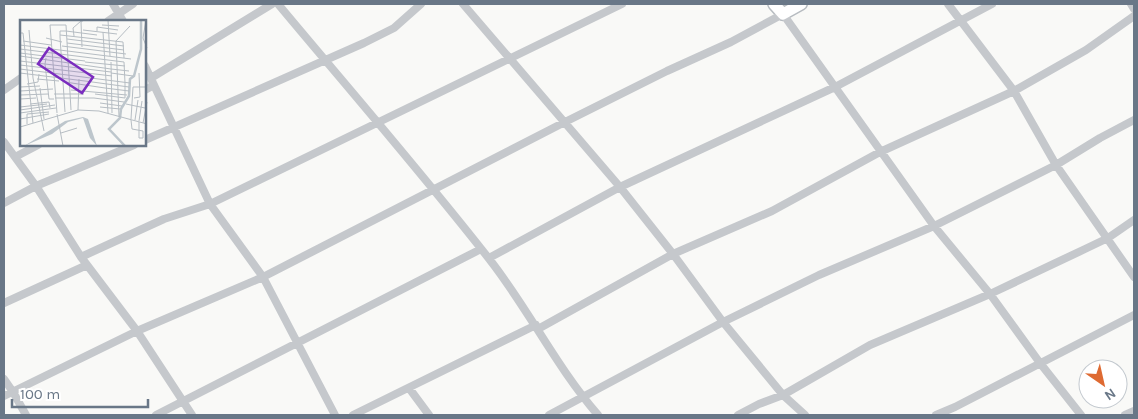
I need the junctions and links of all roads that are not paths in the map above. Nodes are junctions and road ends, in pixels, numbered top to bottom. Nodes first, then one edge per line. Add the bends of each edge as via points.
1 (113, 4) edge
2 (133, 4) edge
3 (272, 4) edge
4 (278, 4) edge
5 (421, 4) edge
6 (463, 4) edge
7 (622, 4) edge
8 (774, 4) edge
9 (801, 4) edge
10 (948, 4) edge
11 (992, 4) edge
12 (1131, 4) edge
13 (1134, 8) edge
14 (783, 14) junction
15 (1134, 16) edge
16 (121, 17) edge
17 (961, 20) junction
18 (509, 58) junction
19 (325, 60) junction
20 (146, 68) edge
21 (20, 79) edge
22 (152, 82) junction
23 (836, 87) junction
24 (146, 89) edge
25 (4, 90) edge
26 (1014, 91) junction
27 (1134, 120) edge
28 (564, 123) junction
29 (378, 124) junction
30 (174, 128) junction
31 (146, 140) edge
32 (4, 142) edge
33 (36, 146) edge
34 (132, 146) edge
35 (880, 152) junction
36 (14, 157) junction
37 (1056, 165) junction
38 (36, 186) junction
39 (620, 187) junction
40 (434, 190) junction
41 (4, 203) edge
42 (210, 204) junction
43 (1134, 220) edge
44 (934, 226) junction
45 (1108, 238) junction
46 (480, 250) junction
47 (673, 254) junction
48 (81, 257) junction
49 (489, 258) junction
50 (88, 265) junction
51 (1134, 277) edge
52 (263, 278) junction
53 (990, 294) junction
54 (4, 303) edge
55 (1134, 315) edge
56 (723, 322) junction
57 (537, 327) junction
58 (137, 331) junction
59 (298, 343) junction
60 (1040, 363) junction
61 (4, 379) edge
62 (409, 388) junction
63 (13, 392) junction
64 (783, 395) junction
65 (4, 396) edge
66 (583, 398) junction
67 (184, 401) junction
68 (1134, 411) edge
69 (26, 415) edge
70 (156, 415) edge
71 (192, 415) edge
72 (335, 415) edge
73 (353, 415) edge
74 (429, 415) edge
75 (549, 415) edge
76 (598, 415) edge
77 (738, 415) edge
78 (805, 415) edge
79 (936, 415) edge
80 (1081, 415) edge
81 (1125, 415) edge

1 - 16 street
2 - 16 street
3 - 22 street
4 - 19 street
5 - 19 street via 394,28
6 - 18 street
7 - 18 street
8 - 14 street
9 - 14 street
10 - 17 street
11 - 17 street
12 - 13 street
14 - 23 street
14 - 28 street
15 - 26 street via 1086,50
17 - 23 street
17 - 26 street
18 - 28 street
18 - 29 street
19 - 29 street
19 - 30 street
20 - 22 street
21 - 25 street
22 - 24 street
22 - 30 street
23 - 35 street
23 - 39 street
26 - 35 street
26 - 37 street
27 - 37 street
28 - 39 street
28 - 40 street
29 - 40 street
29 - 42 street
30 - 31 street
30 - 42 street
32 - 36 street
33 - 36 street
34 - 38 street
35 - 44 street
35 - 47 street via 772,211
36 - 38 street
37 - 44 street
37 - 45 street
38 - 41 street
38 - 48 street
39 - 47 street
39 - 49 street
40 - 46 street
40 - 52 street
42 - 48 street via 164,220
42 - 52 street
43 - 45 street
44 - 53 street
44 - 56 street via 819,275
45 - 51 street
45 - 53 street
46 - 49 street
46 - 59 street
47 - 56 street
47 - 57 street
48 - 50 street
49 - 57 street
50 - 54 street
50 - 58 street
52 - 58 street
52 - 59 street
53 - 60 street
53 - 64 street via 870,345
55 - 60 street
56 - 64 street
56 - 66 street
57 - 62 street
57 - 66 street
58 - 63 street
58 - 67 street
59 - 67 street
59 - 72 street
60 - 79 street
60 - 80 street
61 - 63 street
62 - 73 street
62 - 74 street
63 - 65 street
63 - 69 street
64 - 77 street
64 - 78 street
66 - 75 street
66 - 76 street
67 - 70 street
67 - 71 street
68 - 81 street

